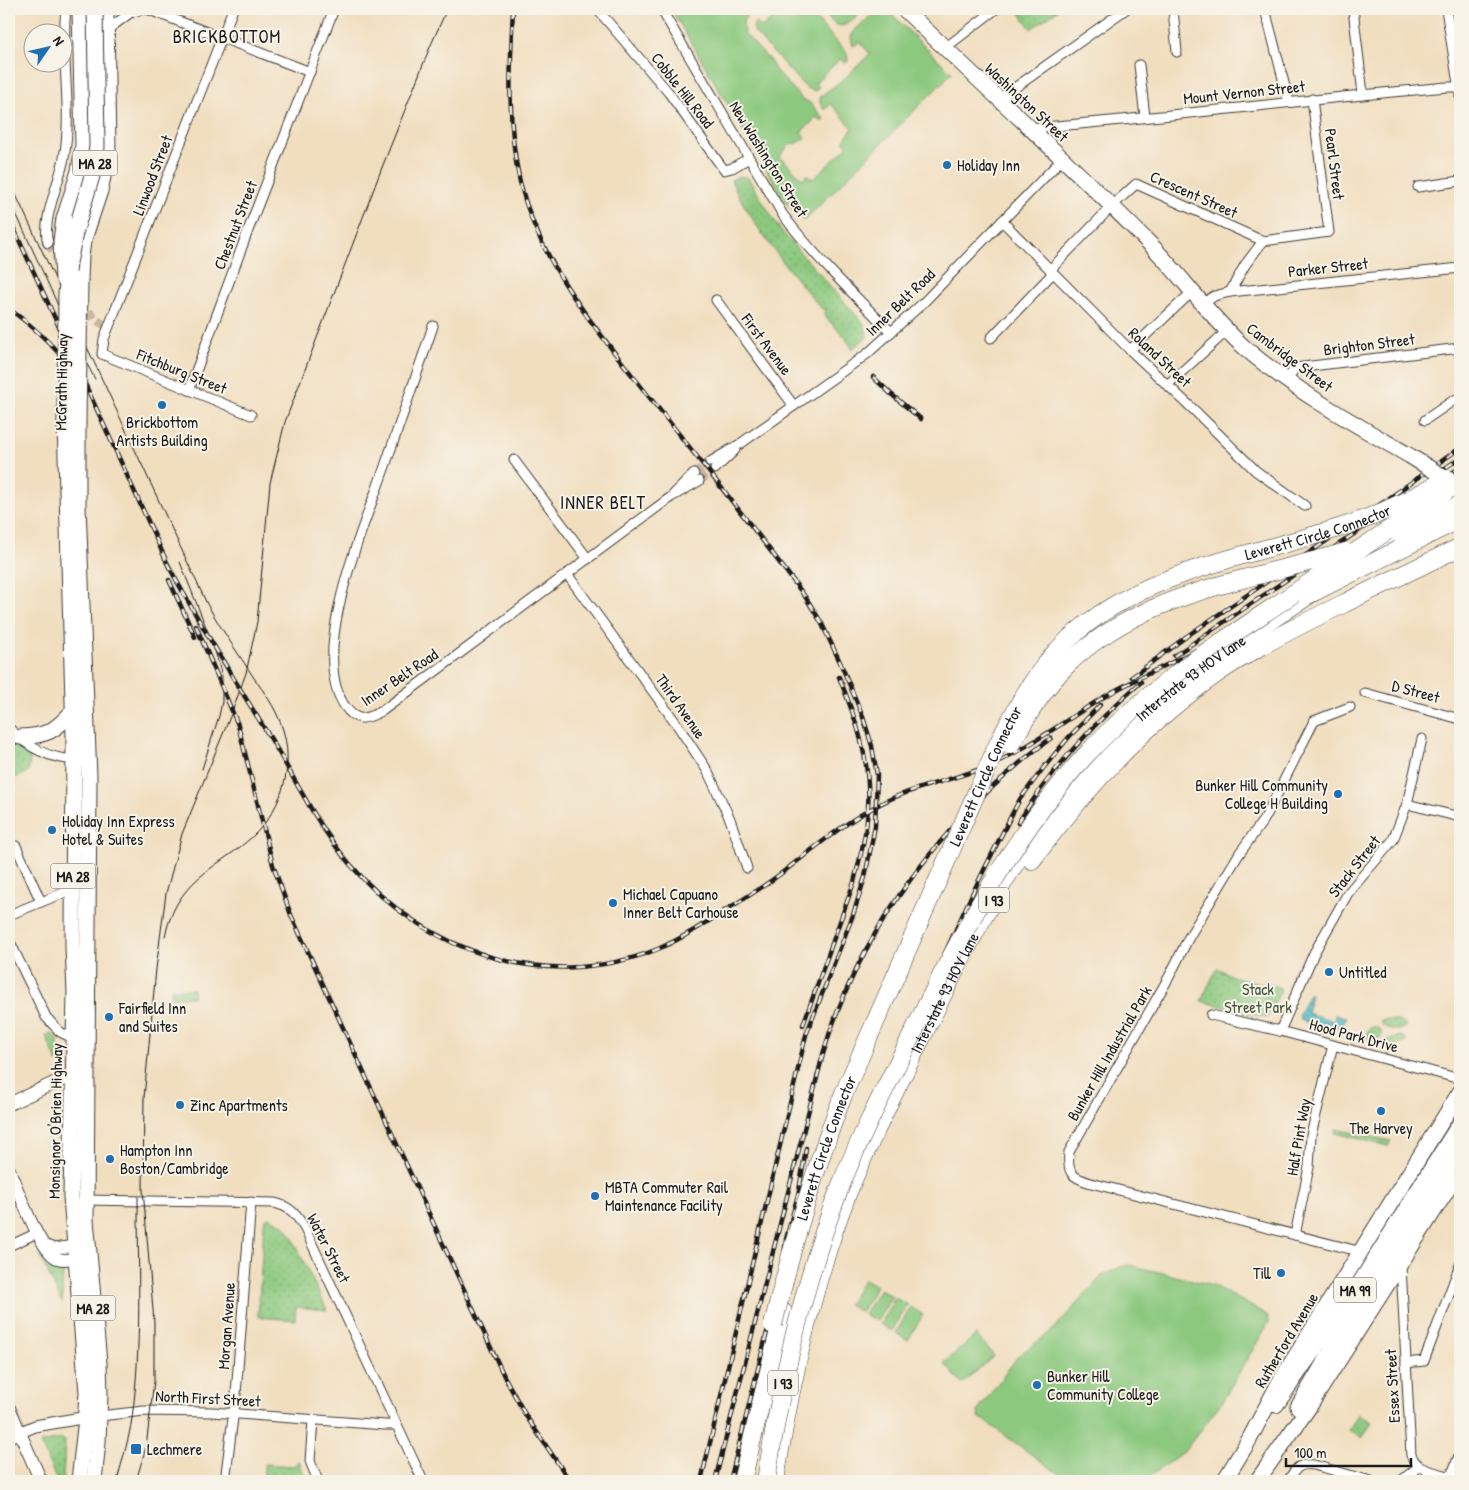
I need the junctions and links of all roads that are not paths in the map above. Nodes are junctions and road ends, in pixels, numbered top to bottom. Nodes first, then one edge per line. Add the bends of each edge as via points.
1 (66, 9) edge
2 (80, 9) edge
3 (95, 9) edge
4 (106, 9) edge
5 (145, 9) edge
6 (233, 9) edge
7 (334, 9) edge
8 (597, 9) edge
9 (661, 9) edge
10 (904, 9) edge
11 (996, 9) edge
12 (1126, 9) edge
13 (1173, 9) edge
14 (1265, 9) edge
15 (1353, 9) edge
16 (1446, 9) edge
17 (106, 30) junction
18 (221, 38) junction
19 (945, 48) junction
20 (1177, 52) dead end
21 (1139, 64) dead end
22 (310, 72) junction
23 (1460, 90) edge
24 (1363, 94) junction
25 (999, 99) junction
26 (1312, 99) junction
27 (1289, 102) junction
28 (1145, 117) junction
29 (1031, 128) junction
30 (749, 158) junction
31 (1062, 159) junction
32 (1460, 181) edge
33 (1418, 187) dead end
34 (1112, 206) junction
35 (1002, 221) junction
36 (1126, 221) joint
37 (1263, 241) junction
38 (48, 243) tunnel mouth
39 (1460, 268) edge
40 (1052, 272) junction
41 (1192, 292) junction
42 (1230, 292) junction
43 (716, 300) dead end
44 (1203, 304) junction
45 (66, 314) junction
46 (433, 326) dead end
47 (1227, 331) junction
48 (891, 332) junction
49 (991, 338) dead end
50 (1460, 348) edge
51 (1130, 350) junction
52 (102, 354) joint
53 (1287, 380) junction
54 (1168, 385) junction
55 (190, 390) junction
56 (1460, 399) edge
57 (794, 406) junction
58 (251, 415) dead end
59 (1425, 420) dead end
60 (71, 423) junction
61 (514, 460) dead end
62 (712, 465) tunnel mouth
63 (1460, 471) edge
64 (696, 477) tunnel mouth
65 (1460, 482) edge
66 (1460, 487) edge
67 (1460, 495) edge
68 (1460, 505) edge
69 (1304, 506) dead end
70 (1460, 519) edge
71 (1460, 547) edge
72 (588, 559) junction
73 (567, 574) junction
74 (1365, 693) dead end
75 (1350, 707) dead end
76 (73, 711) junction
77 (1460, 719) edge
78 (14, 733) edge
79 (1422, 739) dead end
80 (81, 760) junction
81 (1407, 804) junction
82 (1460, 817) edge
83 (16, 846) dead end
84 (747, 868) dead end
85 (73, 889) junction
86 (41, 902) junction
87 (9, 916) edge
88 (9, 940) edge
89 (959, 962) junction
90 (1211, 1015) dead end
91 (1280, 1031) junction
92 (912, 1038) junction
93 (75, 1039) junction
94 (1333, 1045) junction
95 (80, 1073) junction
96 (1460, 1079) edge
97 (1460, 1092) edge
98 (9, 1104) edge
99 (1460, 1123) edge
100 (1460, 1143) edge
101 (9, 1169) edge
102 (1460, 1170) edge
103 (71, 1184) junction
104 (85, 1200) junction
105 (250, 1202) junction
106 (37, 1233) junction
107 (1295, 1235) junction
108 (9, 1246) edge
109 (75, 1252) junction
110 (1362, 1252) junction
111 (1400, 1264) junction
112 (1460, 1265) edge
113 (778, 1318) junction
114 (1406, 1363) junction
115 (9, 1408) edge
116 (234, 1414) junction
117 (93, 1416) junction
118 (313, 1420) junction
119 (397, 1425) junction
120 (14, 1435) edge
121 (1249, 1440) junction
122 (1274, 1455) junction
123 (1460, 1457) edge
124 (1418, 1467) junction
125 (1452, 1479) edge
126 (41, 1481) edge
127 (79, 1481) edge
128 (94, 1481) edge
129 (225, 1481) edge
130 (318, 1481) edge
131 (423, 1481) edge
132 (735, 1481) edge
133 (742, 1481) edge
134 (767, 1481) edge
135 (775, 1481) edge
136 (1224, 1481) edge
137 (1257, 1481) edge
138 (1288, 1481) edge
139 (1371, 1481) edge
140 (1401, 1481) edge

1 - 38 street via 66,142 49,217
2 - 45 main road, McGrath Highway, bridge via 83,145 61,244
3 - 45 main road, McGrath Highway / MA 28, bridge via 96,153 71,248
4 - 17 main road, McGrath Highway / MA 28
5 - 17 street via 130,13
5 - 18 street
6 - 18 street, Linwood Street
7 - 22 street, Chestnut Street
8 - 30 street, Cobble Hill Road via 669,93 724,170
9 - 30 street, New Washington Street
10 - 19 main road, Washington Street
11 - 19 street
12 - 25 street
13 - 20 street
14 - 27 street
15 - 24 street
16 - 23 street
17 - 60 main road, McGrath Highway / MA 28, bridge via 108,153 82,249
18 - 22 street
18 - 52 street, Linwood Street via 104,339
19 - 25 main road, Washington Street
21 - 28 street
22 - 55 street, Chestnut Street
23 - 24 street, Mount Vernon Street via 1447,86
24 - 26 street, Mount Vernon Street
25 - 29 main road, Washington Street
26 - 27 street, Mount Vernon Street
26 - 37 street, Pearl Street via 1329,232
27 - 28 street, Mount Vernon Street
28 - 29 street, Mount Vernon Street
29 - 31 main road, Washington Street
30 - 48 street, New Washington Street via 783,215
31 - 34 main road, Washington Street
31 - 35 street, Inner Belt Road
32 - 33 street
34 - 36 main road, Washington Street
34 - 37 street, Crescent Street via 1136,184
34 - 40 street, Crescent Street
35 - 40 street, Roland Street
35 - 48 street, Inner Belt Road
36 - 41 main road, Cambridge Street
37 - 42 street
39 - 42 street, Parker Street
40 - 49 street, Crescent Street
40 - 51 street, Roland Street
41 - 44 main road, Cambridge Street
41 - 51 street
42 - 44 street, Parker Street via 1214,296
43 - 57 street, First Avenue
44 - 47 main road, Cambridge Street
45 - 60 main road, McGrath Highway / MA 28, bridge
46 - 73 street, Inner Belt Road via 356,548 340,604 333,666 340,699 358,718 367,719 382,711
47 - 53 main road, Cambridge Street
47 - 54 street
48 - 57 street, Inner Belt Road via 859,361
50 - 53 street, Brighton Street via 1295,368
51 - 54 street, Roland Street
52 - 55 street, Fitchburg Street
53 - 66 main road, Cambridge Street, bridge via 1311,398
54 - 69 street, Roland Street via 1262,476
55 - 58 street, Fitchburg Street
56 - 59 street
57 - 62 street, Inner Belt Road
60 - 76 main road, McGrath Highway / MA 28
60 - 80 main road, McGrath Highway / MA 28 via 78,507
61 - 72 street
63 - 113 highway, Leverett Circle Connector, bridge via 1407,500 1350,525 1204,568 1146,589 1093,619 1048,662 998,744 848,1085 806,1201
64 - 72 street, Inner Belt Road
65 - 92 highway, I 93, bridge via 1196,659 1150,694 1106,735 1065,780 1013,852 958,944
67 - 89 highway, Interstate 93 HOV lane / I 93, bridge via 1202,666 1126,728 1055,808 1006,880
68 - 113 highway, Leverett Circle Connector, bridge via 1363,547 1210,588 1143,613 1116,626 1090,645 1053,680 1020,727 989,788 861,1071 820,1180
70 - 92 highway, I 93, bridge via 1303,598 1226,642 1175,677 1108,737 1049,804 1010,861 968,931
71 - 92 highway via 1250,652 1198,687 1152,724 1109,766 1048,839
72 - 73 street, Inner Belt Road
73 - 84 street, Third Avenue via 697,754 722,800
74 - 77 street, D Street
75 - 107 street, Bunker Hill Industrial Park via 1314,721 1265,818 1189,937 1170,977 1070,1152 1068,1165 1072,1174 1081,1180
76 - 78 main road via 49,733 36,736
76 - 80 main road, McGrath Highway / MA 28
78 - 80 street via 51,756
79 - 81 street, Stack Street
80 - 85 main road, Monsignor O'Brien Highway / MA 28
80 - 95 main road, Monsignor O'Brien Highway / MA 28 via 89,929
81 - 82 street
81 - 91 street, Stack Street via 1393,840 1348,893 1314,953
83 - 86 street
85 - 86 street
85 - 93 main road, Monsignor O'Brien Highway / MA 28
86 - 87 street
88 - 93 street via 46,1017 60,1032
89 - 92 highway, I 93, bridge
89 - 135 highway, Interstate 93 HOV lane / I 93 via 859,1168 837,1225 801,1347
90 - 91 street, Hood Park Drive
91 - 94 street, Hood Park Drive
92 - 134 highway, I 93, bridge via 852,1165 825,1237 788,1374
93 - 95 main road, Monsignor O'Brien Highway / MA 28
94 - 96 street, Hood Park Drive
94 - 107 street, Half Pint Way via 1310,1135 1309,1167
95 - 98 main road
95 - 103 main road, Monsignor O'Brien Highway / MA 28
95 - 104 main road, Monsignor O'Brien Highway / MA 28
97 - 110 main road, Rutherford Avenue
99 - 121 main road, MA 99 via 1352,1295 1293,1383
100 - 122 main road, MA 99 via 1327,1357
101 - 106 street
102 - 111 main road
103 - 104 street
103 - 109 main road, Monsignor O'Brien Highway / MA 28
104 - 105 street, Water Street
104 - 117 main road, Monsignor O'Brien Highway / MA 28 via 98,1363
105 - 116 street, Morgan Avenue
105 - 119 street, Water Street via 284,1205 300,1220
106 - 108 street
106 - 109 street via 44,1245
107 - 110 street, Bunker Hill Industrial Park
109 - 117 main road, Monsignor O'Brien Highway / MA 28
110 - 121 main road, Rutherford Avenue via 1280,1382
111 - 114 street, Essex Street
111 - 122 main road via 1309,1407
112 - 114 street via 1424,1361
113 - 132 highway
113 - 133 highway
114 - 124 street, Essex Street via 1411,1455
115 - 120 main road
116 - 117 street, North First Street via 144,1411
116 - 118 street, North First Street
116 - 129 street, Morgan Avenue
117 - 120 street, North First Street via 35,1426
117 - 127 main road, Monsignor O'Brien Highway / MA 28
117 - 128 main road, Monsignor O'Brien Highway / MA 28
118 - 119 street, North First Street
118 - 130 street via 310,1461
119 - 131 street, Water Street
120 - 126 main road
121 - 136 main road, Rutherford Avenue / MA 99
122 - 137 main road, MA 99
123 - 125 main road
124 - 125 street
124 - 140 street
138 - 139 street via 1294,1471 1305,1464

